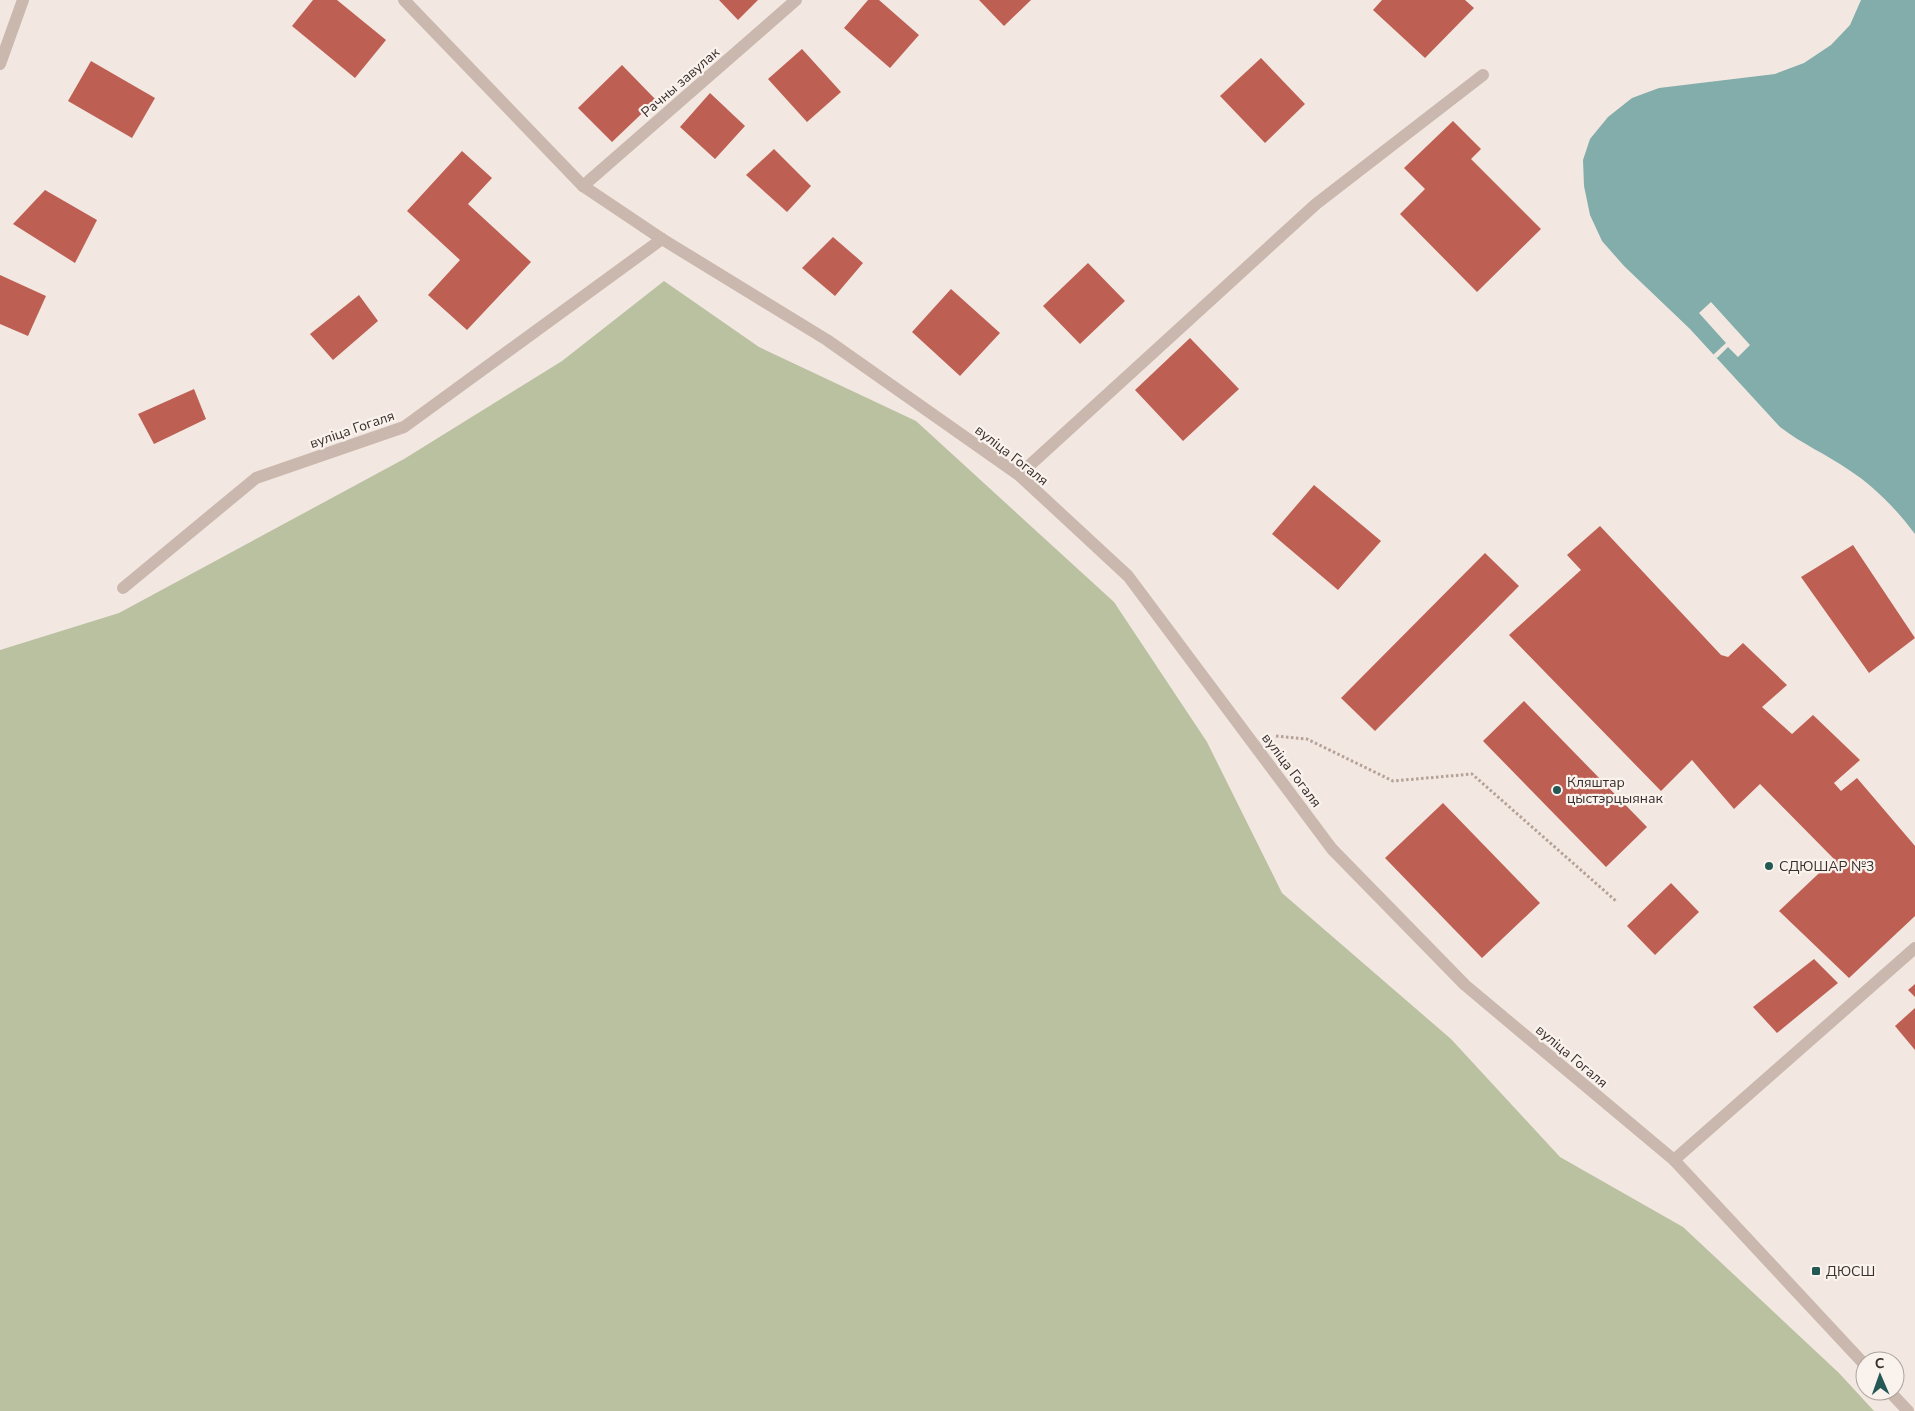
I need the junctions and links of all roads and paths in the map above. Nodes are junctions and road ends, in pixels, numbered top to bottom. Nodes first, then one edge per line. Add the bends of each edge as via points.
1 (23, 0) edge
2 (404, 0) edge
3 (796, 0) edge
4 (0, 64) edge
5 (1483, 75) dead end
6 (583, 186) junction
7 (662, 239) junction
8 (1019, 475) junction
9 (123, 588) dead end
10 (1246, 734) junction
11 (1616, 901) dead end
12 (1915, 948) edge
13 (1674, 1160) junction
14 (1855, 1354) edge
15 (1898, 1401) edge
16 (1908, 1411) edge

1 - 4 street
2 - 6 street, вуліца Гогаля
3 - 6 street, Рачны завулак
5 - 8 street via 1316,204
6 - 7 street, вуліца Гогаля
7 - 8 street, вуліца Гогаля via 827,340
7 - 9 street, вуліца Гогаля via 404,427 256,478
8 - 10 street, вуліца Гогаля via 1128,576
10 - 11 path via 1308,739 1393,781 1472,774
10 - 13 street, вуліца Гогаля via 1332,849 1465,985
12 - 13 street
13 - 14 street, вуліца Гогаля
15 - 16 street

